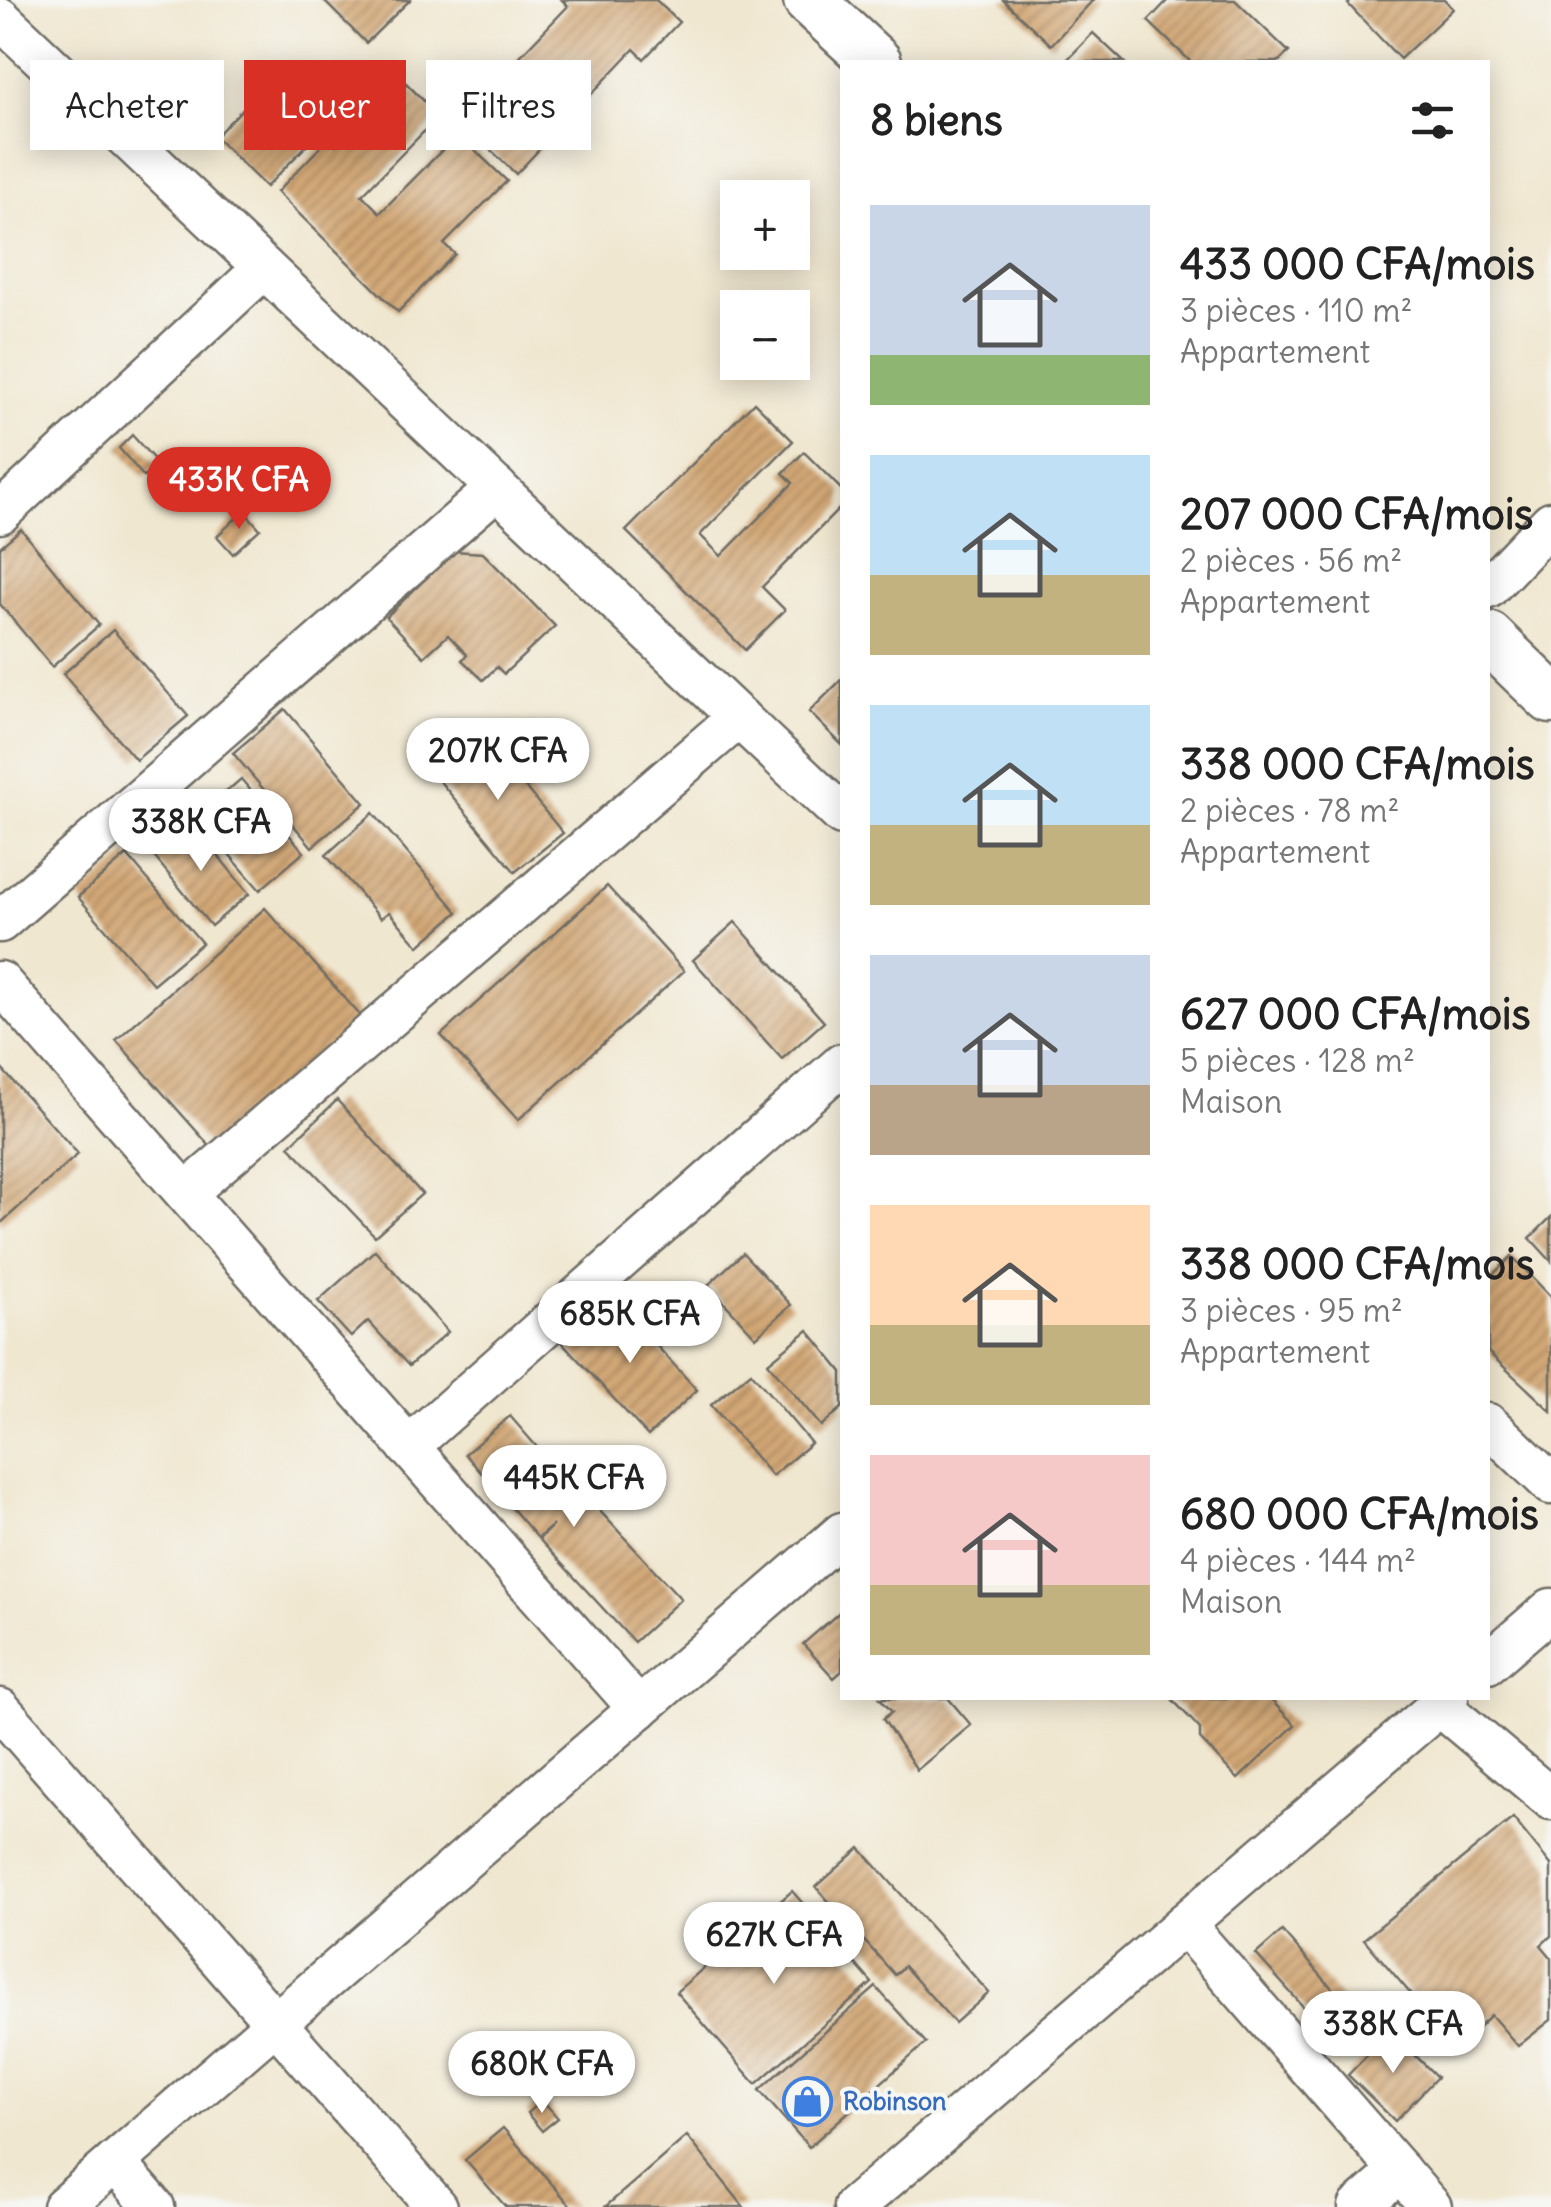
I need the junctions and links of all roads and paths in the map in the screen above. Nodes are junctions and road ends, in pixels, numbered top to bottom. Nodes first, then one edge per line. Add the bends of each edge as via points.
1 (809, 0) edge
2 (0, 18) edge
3 (874, 60) edge
4 (264, 268) junction
5 (497, 488) junction
6 (0, 512) edge
7 (1551, 522) edge
8 (1490, 586) edge
9 (1490, 639) edge
10 (1551, 698) edge
11 (738, 717) junction
12 (840, 813) edge
13 (0, 922) edge
14 (0, 982) edge
15 (840, 1066) edge
16 (186, 1193) junction
17 (1490, 1426) edge
18 (408, 1447) junction
19 (1551, 1484) edge
20 (840, 1535) edge
21 (1551, 1609) edge
22 (1490, 1661) edge
23 (1443, 1701) edge
24 (0, 1709) edge
25 (639, 1709) junction
26 (1551, 1798) edge
27 (1184, 1924) junction
28 (276, 2023) junction
29 (115, 2162) junction
30 (1400, 2171) junction
31 (63, 2207) edge
32 (154, 2207) edge
33 (437, 2207) edge
34 (854, 2207) edge
35 (1359, 2207) edge
36 (1432, 2207) edge

1 - 3 main road
2 - 4 street
4 - 5 street
4 - 6 street
5 - 11 street
5 - 13 street
7 - 8 street
9 - 10 main road
11 - 12 street
11 - 16 street
14 - 16 street
15 - 18 street
16 - 18 street
17 - 19 street
18 - 25 street
20 - 25 street
21 - 22 street
23 - 26 street
23 - 27 street
24 - 28 street
25 - 28 street
27 - 30 street
27 - 34 street
28 - 29 street
28 - 33 street
29 - 31 street
29 - 32 street
30 - 35 street
30 - 36 street

